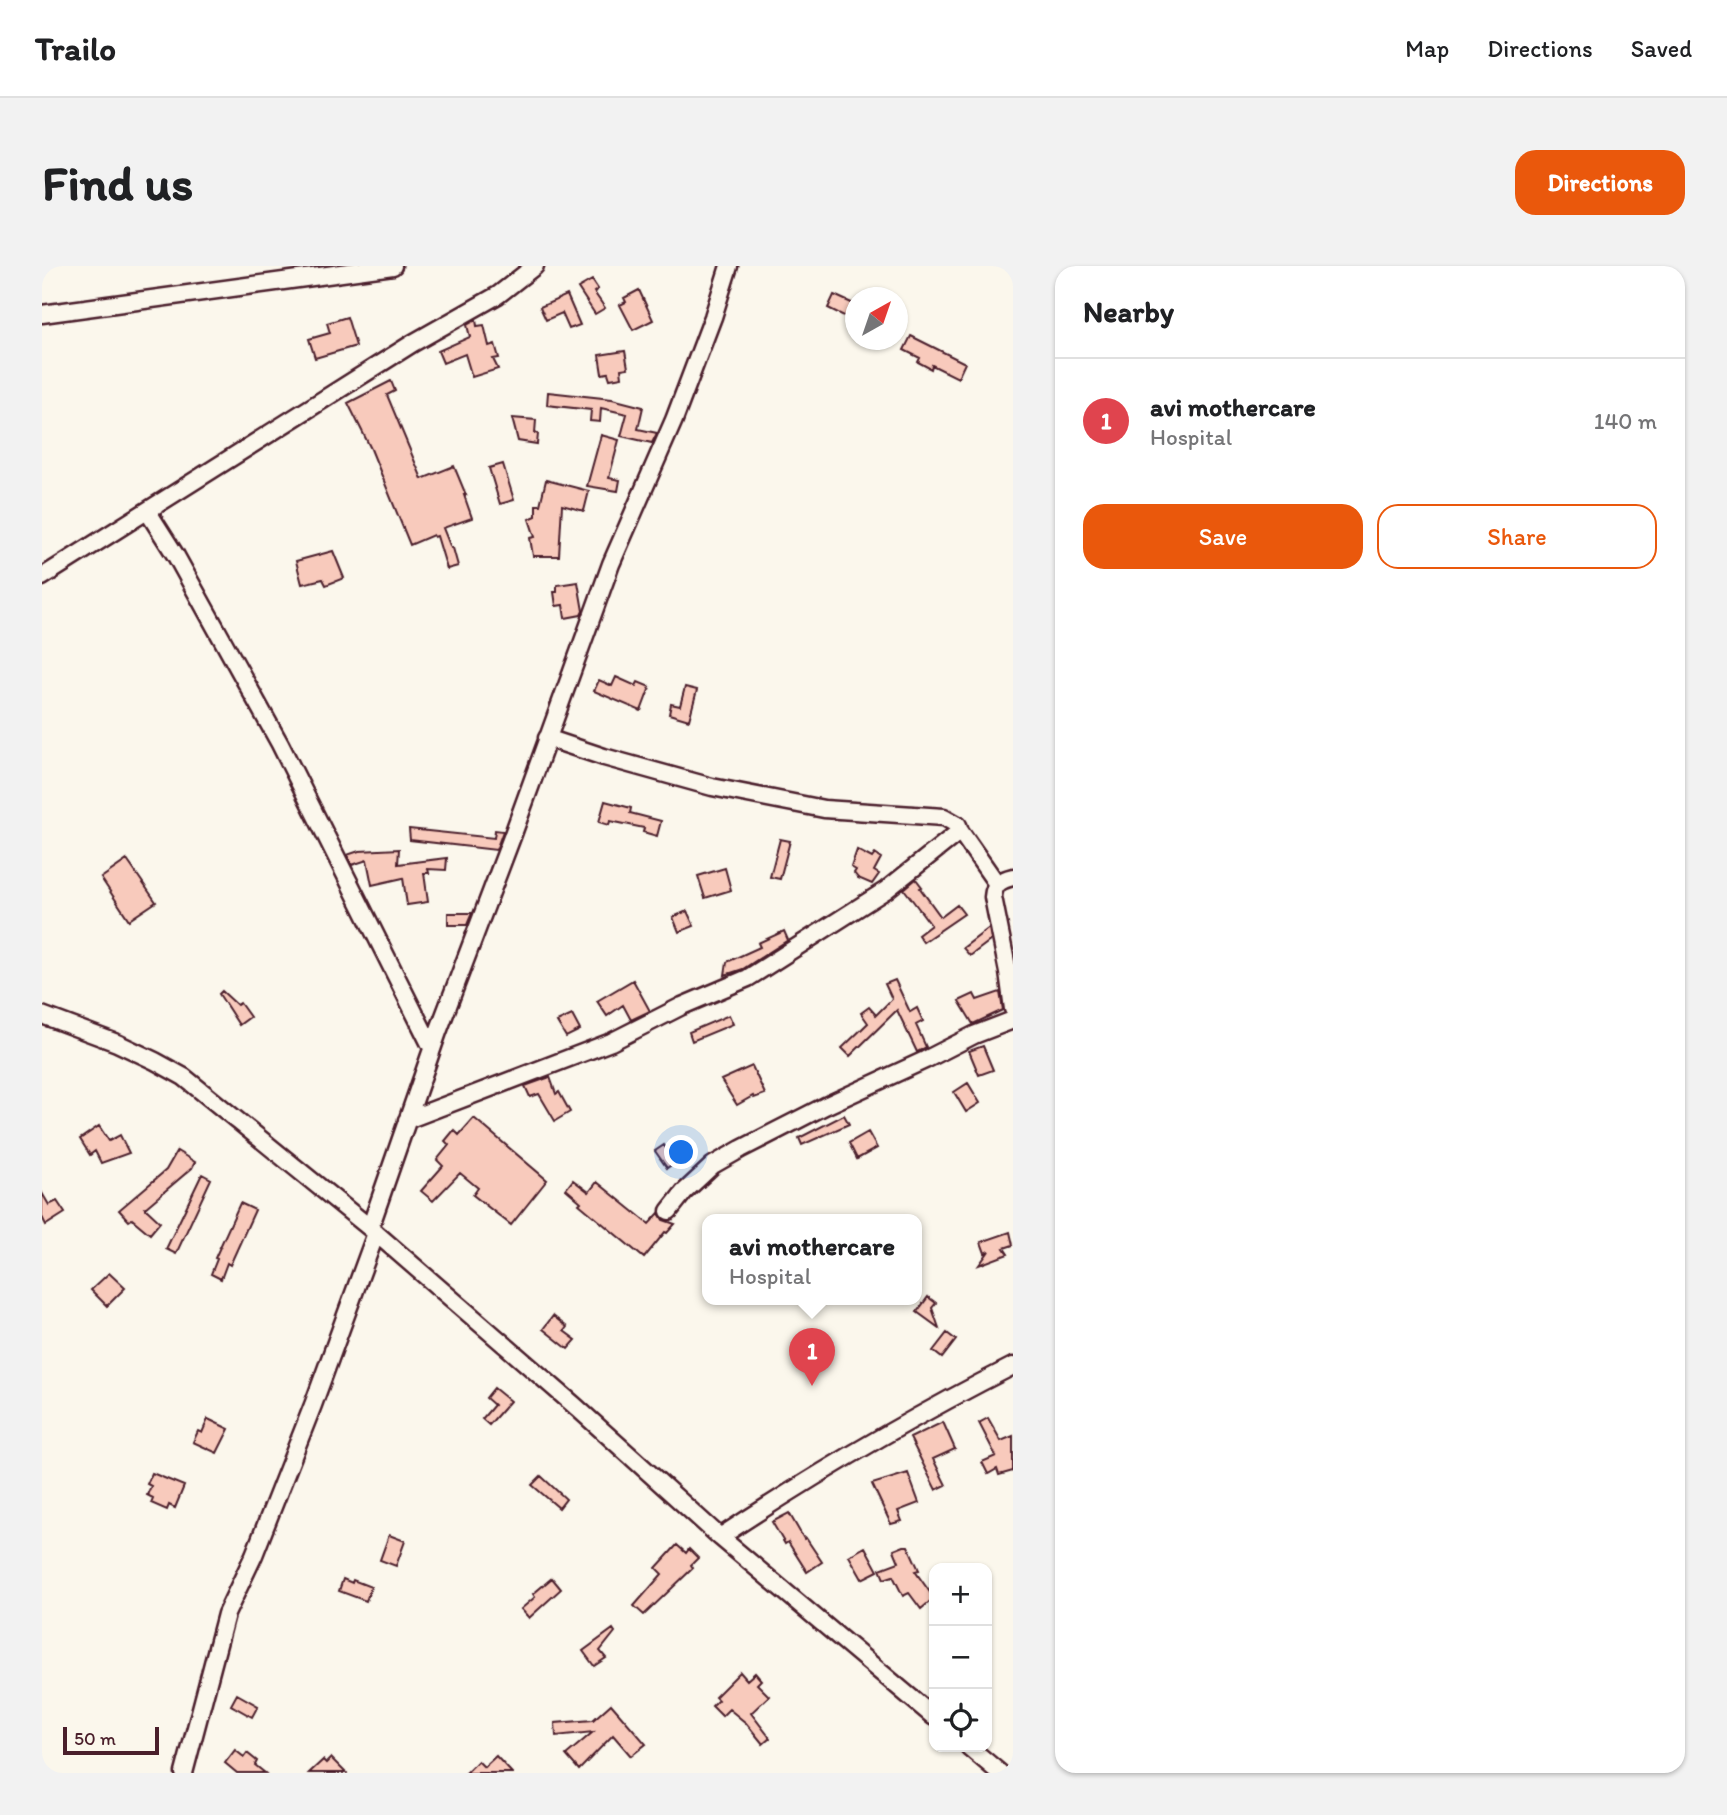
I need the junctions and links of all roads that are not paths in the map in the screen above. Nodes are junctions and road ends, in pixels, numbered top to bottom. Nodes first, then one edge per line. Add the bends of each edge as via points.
1 (393, 266) edge
2 (535, 266) edge
3 (729, 266) edge
4 (42, 314) edge
5 (148, 512) junction
6 (42, 577) edge
7 (547, 737) junction
8 (960, 831) junction
9 (1013, 877) edge
10 (997, 884) junction
11 (1013, 1009) edge
12 (42, 1015) edge
13 (1013, 1020) edge
14 (432, 1048) junction
15 (407, 1120) junction
16 (669, 1211) dead end
17 (373, 1231) junction
18 (1013, 1366) edge
19 (720, 1537) junction
20 (929, 1713) edge
21 (975, 1752) edge
22 (184, 1773) edge
23 (1000, 1773) edge

1 - 4 street
2 - 5 street via 498,295 413,343
3 - 7 street via 674,420 611,564
5 - 6 street
5 - 14 street via 280,744
7 - 8 street via 712,787 824,809 944,817
7 - 14 street
8 - 10 street
8 - 15 street via 886,890 748,978 611,1042
9 - 10 street
10 - 11 street via 993,897
12 - 17 street via 117,1043 184,1077
13 - 16 street via 750,1144 713,1165
14 - 15 street
15 - 17 street
17 - 19 street
17 - 22 street via 298,1443 226,1614
18 - 19 street via 823,1469
19 - 20 street
21 - 23 street

